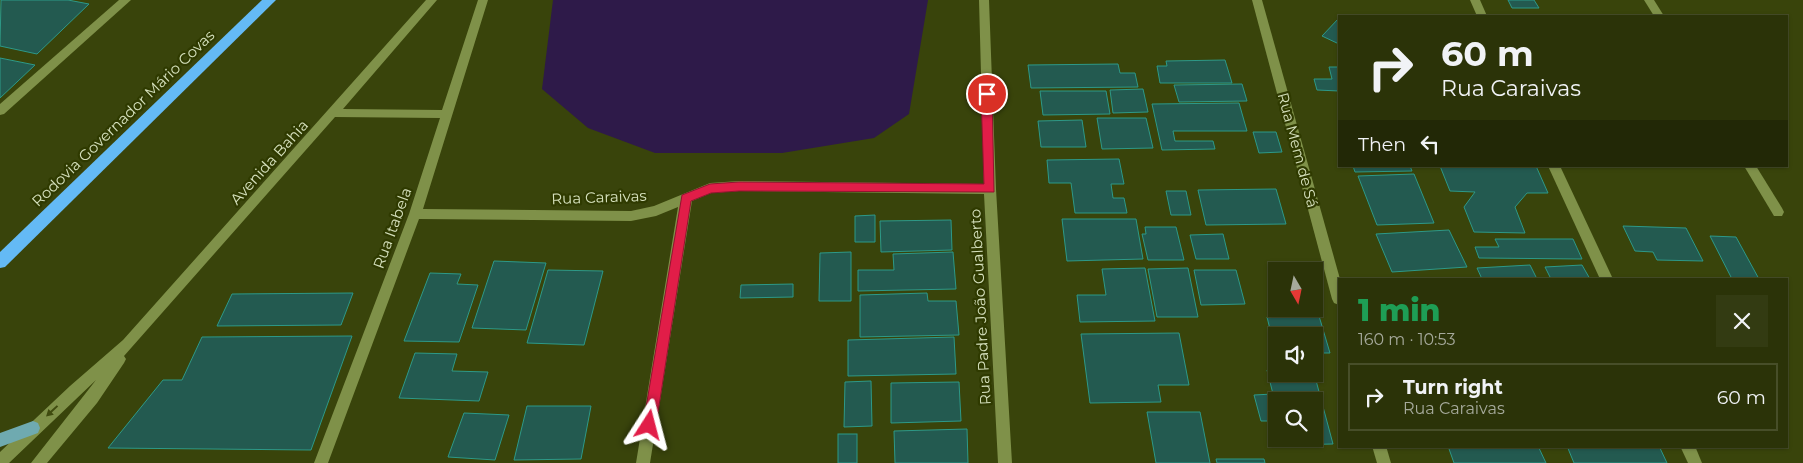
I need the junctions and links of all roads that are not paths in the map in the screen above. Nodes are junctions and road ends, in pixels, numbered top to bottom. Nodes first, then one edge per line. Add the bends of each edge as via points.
1 (126, 0) edge
2 (270, 0) edge
3 (432, 0) edge
4 (483, 0) edge
5 (984, 0) edge
6 (1257, 0) edge
7 (1474, 0) edge
8 (1649, 0) edge
9 (1482, 15) edge
10 (1658, 15) edge
11 (0, 112) edge
12 (335, 113) junction
13 (446, 114) junction
14 (1554, 167) edge
15 (1751, 167) edge
16 (990, 189) junction
17 (686, 198) junction
18 (1778, 212) dead end
19 (415, 214) junction
20 (1, 260) edge
21 (1607, 278) edge
22 (1338, 295) edge
23 (128, 344) junction
24 (75, 390) junction
25 (92, 398) junction
26 (34, 428) junction
27 (0, 440) edge
28 (1380, 448) edge
29 (1688, 448) edge
30 (0, 462) edge
31 (38, 463) edge
32 (321, 463) edge
33 (643, 463) edge
34 (1005, 463) edge
35 (1384, 463) edge
36 (1695, 463) edge

1 - 11 street
2 - 20 highway, Rodovia Governador Mário Covas
3 - 12 street, Avenida Bahia
4 - 13 street, Rua Itabela
5 - 16 street, Rua Padre João Gualberto
6 - 22 street, Rua Mem de Sá
7 - 9 street
8 - 10 street
12 - 13 street
12 - 23 street, Avenida Bahia
13 - 19 street, Rua Itabela
14 - 21 street
15 - 18 street
16 - 17 street, Rua Caraivas via 739,186 710,188
16 - 34 street, Rua Padre João Gualberto
17 - 19 street, Rua Caraivas via 656,212 631,216
17 - 33 street
19 - 32 street, Rua Itabela
23 - 24 street, Avenida Bahia
23 - 25 street, Avenida Bahia
24 - 25 street
24 -> 26 street, Avenida Bahia
25 - 31 street, Avenida Bahia
26 - 27 main road
26 - 30 street, Avenida Bahia
28 - 35 street
29 - 36 street

